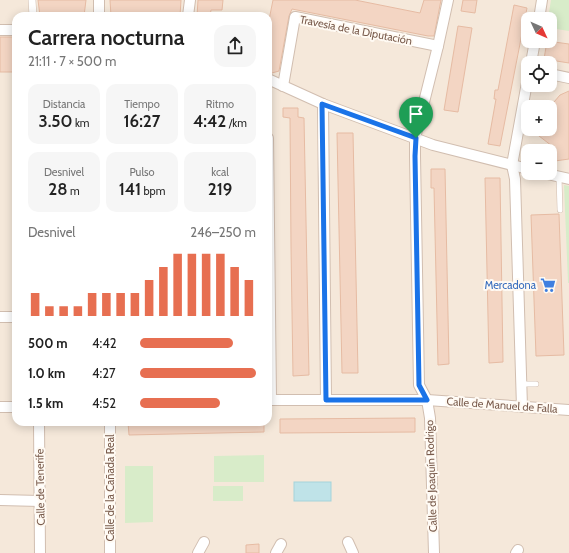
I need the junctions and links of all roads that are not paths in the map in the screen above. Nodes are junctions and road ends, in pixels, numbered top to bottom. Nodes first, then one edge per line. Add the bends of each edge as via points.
1 (32, 0) edge
2 (99, 0) edge
3 (190, 0) edge
4 (448, 0) edge
5 (542, 0) edge
6 (33, 12) edge
7 (99, 12) edge
8 (188, 12) edge
9 (540, 12) edge
10 (0, 30) edge
11 (12, 30) edge
12 (438, 46) junction
13 (557, 75) edge
14 (569, 78) edge
15 (272, 81) edge
16 (283, 86) junction
17 (525, 92) edge
18 (322, 104) junction
19 (416, 138) junction
20 (512, 165) junction
21 (521, 167) edge
22 (564, 178) edge
23 (560, 210) dead end
24 (0, 317) edge
25 (12, 317) edge
26 (522, 384) junction
27 (536, 384) dead end
28 (272, 400) edge
29 (326, 400) junction
30 (427, 400) junction
31 (0, 407) edge
32 (12, 407) edge
33 (522, 407) junction
34 (569, 410) edge
35 (39, 426) edge
36 (110, 426) edge
37 (0, 500) edge
38 (40, 501) junction
39 (204, 542) dead end
40 (348, 542) dead end
41 (40, 553) edge
42 (110, 553) edge
43 (198, 553) edge
44 (353, 553) edge
45 (434, 553) edge

1 - 6 street
2 - 7 street
3 - 8 street
4 - 12 street, Calle de Joaquín Rodrigo
5 - 9 street
10 - 11 street
12 - 16 street, Travesía de la Diputación via 295,17
12 - 19 street, Calle de Joaquín Rodrigo
13 - 14 street
15 - 16 street
16 - 18 street
17 - 20 street
18 - 19 street
18 - 29 street
19 - 20 street via 450,150
19 - 30 street, Calle de Joaquín Rodrigo via 419,385
20 - 21 street
20 - 26 street via 515,179
22 - 23 lane
24 - 25 street
26 - 27 lane
26 - 33 street
28 - 29 street, Calle de Manuel de Falla
29 - 30 street, Calle de Manuel de Falla
30 - 33 street, Calle de Manuel de Falla
30 - 45 street, Calle de Joaquín Rodrigo via 430,418
31 - 32 street
33 - 34 street, Calle de Manuel de Falla
35 - 38 street, Calle de Tenerife
36 - 42 street, Calle de la Cañada Real
37 - 38 street
38 - 41 street, Calle de Tenerife
39 - 43 street
40 - 44 street

